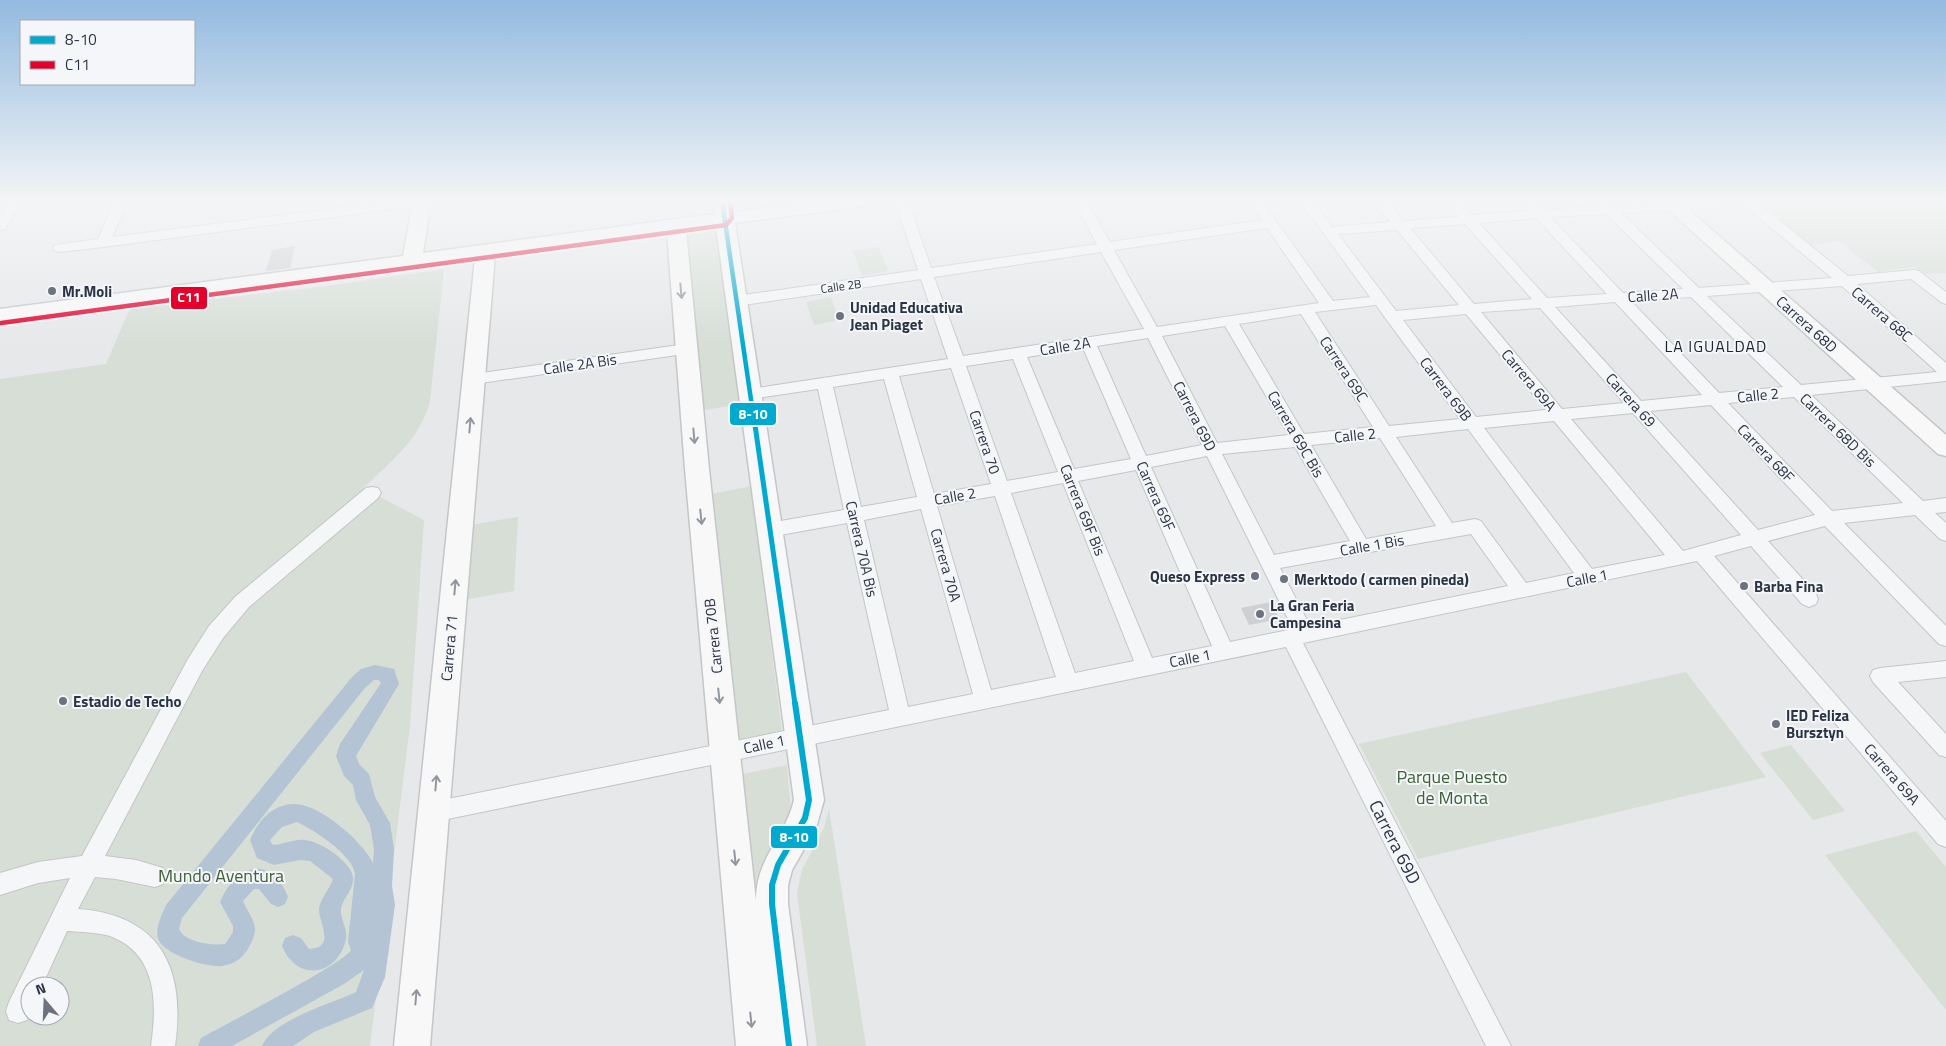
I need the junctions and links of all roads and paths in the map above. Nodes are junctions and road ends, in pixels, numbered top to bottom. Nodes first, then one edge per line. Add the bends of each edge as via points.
1 (414, 250) edge
2 (495, 250) edge
3 (678, 250) edge
4 (730, 250) edge
5 (918, 250) edge
6 (1093, 250) edge
7 (1107, 250) edge
8 (1290, 250) edge
9 (1342, 250) edge
10 (1421, 250) edge
11 (1497, 250) edge
12 (1574, 250) edge
13 (1651, 250) edge
14 (1723, 250) edge
15 (1807, 250) edge
16 (486, 251) junction
17 (412, 261) junction
18 (926, 274) junction
19 (1845, 281) junction
20 (1765, 287) junction
21 (1695, 292) junction
22 (1618, 297) junction
23 (1946, 299) edge
24 (1379, 300) junction
25 (737, 301) junction
26 (1544, 303) junction
27 (1329, 306) junction
28 (1469, 308) junction
29 (1305, 309) junction
30 (0, 316) edge
31 (1391, 316) junction
32 (1230, 321) junction
33 (1153, 332) junction
34 (1088, 342) junction
35 (686, 349) junction
36 (1018, 353) junction
37 (957, 362) junction
38 (1946, 371) edge
39 (890, 372) junction
40 (1946, 376) edge
41 (474, 379) junction
42 (824, 382) junction
43 (1873, 383) junction
44 (1797, 391) junction
45 (750, 394) junction
46 (1715, 399) junction
47 (1636, 407) junction
48 (1558, 415) junction
49 (1471, 423) junction
50 (1385, 432) junction
51 (1300, 440) junction
52 (1946, 448) edge
53 (1212, 449) junction
54 (1142, 464) junction
55 (1069, 476) junction
56 (1001, 488) junction
57 (372, 493) dead end
58 (928, 501) junction
59 (1946, 506) edge
60 (1919, 508) junction
61 (854, 515) junction
62 (1828, 518) junction
63 (769, 530) junction
64 (1448, 531) junction
65 (1946, 534) edge
66 (1754, 538) junction
67 (1362, 546) junction
68 (1701, 553) junction
69 (1679, 559) junction
70 (1268, 563) junction
71 (1588, 578) junction
72 (1522, 591) junction
73 (1809, 599) dead end
74 (1298, 636) junction
75 (1946, 638) edge
76 (1224, 651) junction
77 (1146, 667) junction
78 (1946, 669) edge
79 (1068, 682) junction
80 (984, 700) junction
81 (900, 716) junction
82 (800, 737) junction
83 (1946, 748) edge
84 (725, 752) junction
85 (433, 812) junction
86 (1946, 837) edge
87 (89, 865) junction
88 (155, 876) dead end
89 (0, 884) edge
90 (61, 919) junction
91 (35, 976) edge
92 (20, 1007) edge
93 (18, 1011) dead end
94 (163, 1046) edge
95 (412, 1046) edge
96 (754, 1046) edge
97 (789, 1046) edge
98 (1500, 1046) edge

1 - 17 street
2 - 16 street
3 -> 35 street, Carrera 70B
4 - 25 street
5 - 18 street, Carrera 70
6 - 18 street, Calle 2B
7 - 33 street, Carrera 69D
8 - 27 street
9 - 24 street, Carrera 69B
10 - 28 street, Carrera 69A
11 - 26 street, Carrera 69
12 - 22 street, Carrera 68F
13 - 21 street, Carrera 68D Bis
14 - 20 street, Carrera 68D
15 - 19 street, Carrera 68C
16 - 17 street
16 - 41 street, Carrera 71
17 - 30 street
18 - 25 street, Calle 2B
18 - 37 street, Carrera 70
19 - 20 street, Calle 2A
19 - 23 street, Calle 2A via 1914,274
19 - 38 street, Carrera 68C
20 - 21 street, Calle 2A
20 - 43 street, Carrera 68D
21 - 22 street, Calle 2A
21 - 44 street, Carrera 68D Bis
22 - 26 street, Calle 2A
22 - 46 street, Carrera 68F
24 - 27 street, Calle 2A
24 - 31 street, Carrera 69B
25 - 45 street
26 - 28 street, Calle 2A
26 - 47 street, Carrera 69
27 - 29 street, Calle 2A
28 - 31 street, Calle 2A
28 - 48 street, Carrera 69A
29 - 32 street, Calle 2A
29 - 50 street, Carrera 69C
31 - 49 street, Carrera 69B
32 - 33 street, Calle 2A
32 - 51 street, Carrera 69C Bis
33 - 34 street, Calle 2A
33 - 53 street, Carrera 69D
34 - 36 street, Calle 2A
34 - 54 street, Carrera 69F
35 - 41 street, Calle 2A Bis
35 -> 84 street, Carrera 70B
36 - 37 street, Calle 2A
36 - 55 street, Carrera 69F Bis
37 - 39 street, Calle 2A
37 - 56 street, Carrera 70
39 - 42 street, Calle 2A
39 - 58 street, Carrera 70A
40 - 43 street, Calle 2
85 -> 41 street, Carrera 71
42 - 45 street, Calle 2A
42 - 61 street, Carrera 70A Bis
43 - 44 street, Calle 2
43 - 52 street, Carrera 68D
44 - 46 street, Calle 2
44 - 60 street, Carrera 68D Bis
45 - 63 street
46 - 47 street, Calle 2
46 - 62 street, Carrera 68F
47 - 48 street, Calle 2
47 - 66 street, Carrera 69
48 - 49 street, Calle 2
48 - 69 street, Carrera 69A
49 - 50 street, Calle 2
49 - 71 street, Carrera 69B
50 - 51 street, Calle 2
50 - 64 street, Carrera 69C
51 - 53 street, Calle 2
51 - 67 street, Carrera 69C Bis
53 - 54 street, Calle 2
53 - 70 street, Carrera 69D
54 - 55 street, Calle 2
54 - 76 street, Carrera 69F
55 - 56 street, Calle 2
55 - 77 street, Carrera 69F Bis
56 - 58 street, Calle 2
56 - 79 street, Carrera 70
57 - 87 street via 242,602 216,632 195,665
58 - 61 street, Calle 2
58 - 80 street, Carrera 70A
59 - 60 street, Calle 1
60 - 62 street, Calle 1
60 - 65 street, Carrera 68D Bis
61 - 63 street, Calle 2
61 - 81 street, Carrera 70A Bis
62 - 66 street, Calle 1
62 - 75 street, Carrera 68F
63 - 82 street
64 - 67 street, Calle 1 Bis
64 - 72 street, Calle 1 Bis via 1475,526
66 - 68 street, Calle 1
66 - 73 street, Carrera 69
67 - 70 street, Calle 1 Bis
68 - 69 street, Calle 1
68 - 86 street, Carrera 69A
69 - 71 street, Calle 1
70 - 74 street, Carrera 69D
71 - 72 street, Calle 1
72 - 74 street, Calle 1
74 - 76 street, Calle 1
74 - 98 street, Carrera 69D
76 - 77 street, Calle 1
77 - 79 street, Calle 1
78 - 83 street via 1880,676
79 - 80 street, Calle 1
80 - 81 street, Calle 1
81 - 82 street, Calle 1
82 - 84 street, Calle 1
82 - 97 street via 809,800 805,818 778,865 772,885
84 - 85 street, Calle 1
84 -> 96 street, Carrera 70B
95 -> 85 street, Carrera 71
87 - 88 street via 122,867
87 - 89 street via 31,874
87 - 90 street
90 - 91 street
90 - 94 street via 118,928 137,939 152,954 162,974 167,998
92 - 93 street

